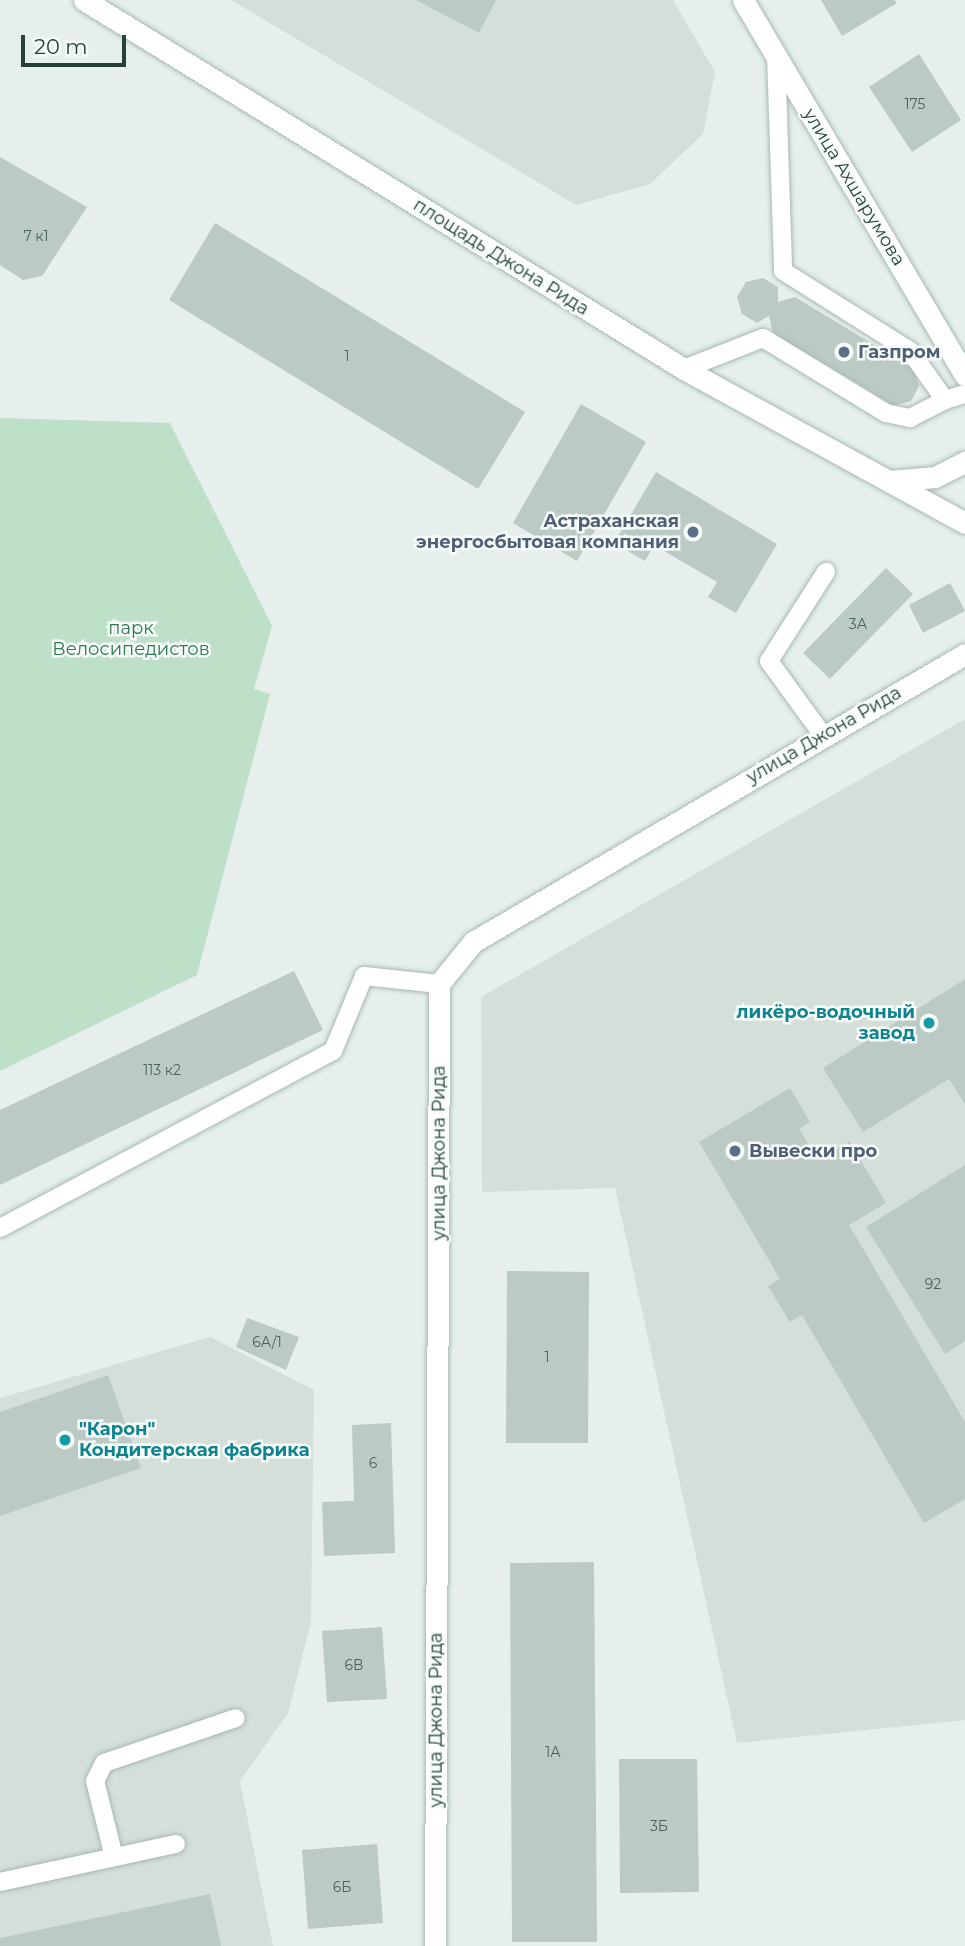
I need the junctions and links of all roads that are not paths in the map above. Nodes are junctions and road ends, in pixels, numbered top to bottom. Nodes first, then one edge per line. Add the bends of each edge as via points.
1 (84, 0) edge
2 (743, 0) edge
3 (776, 55) junction
4 (684, 369) junction
5 (965, 375) edge
6 (965, 394) edge
7 (945, 400) junction
8 (965, 462) edge
9 (890, 481) junction
10 (925, 502) junction
11 (965, 523) edge
12 (965, 536) edge
13 (826, 572) dead end
14 (965, 654) edge
15 (822, 734) junction
16 (439, 984) junction
17 (0, 1228) edge
18 (236, 1718) dead end
19 (176, 1844) dead end
20 (114, 1857) junction
21 (0, 1882) edge
22 (435, 1946) edge

1 - 4 street, площадь Джона Рида
2 - 3 street, улица Ахшарумова
3 - 5 street, улица Ахшарумова
3 - 7 lane via 783,271 910,351
4 - 7 lane via 763,338 886,413 910,418
4 - 9 street, площадь Джона Рида
6 - 7 lane
8 - 9 street via 935,477
9 - 10 street, площадь Джона Рида
10 - 11 street, площадь Джона Рида
10 - 12 street, площадь Джона Рида
13 - 15 lane via 769,661
14 - 15 street, улица Джона Рида
15 - 16 street, улица Джона Рида via 473,942
16 - 17 lane via 364,976 333,1051
16 - 22 street, улица Джона Рида
18 - 20 lane via 104,1763 95,1782
19 - 20 lane
20 - 21 lane

